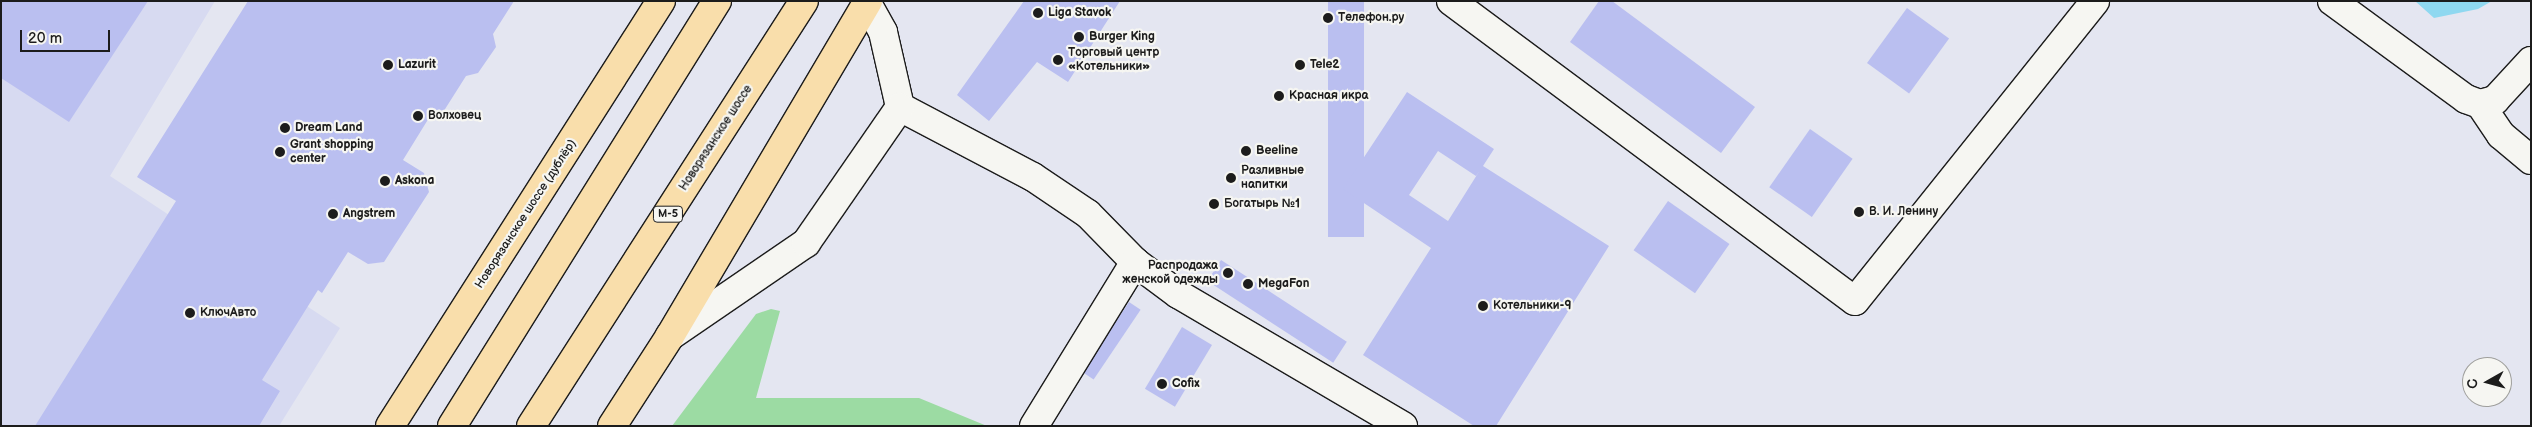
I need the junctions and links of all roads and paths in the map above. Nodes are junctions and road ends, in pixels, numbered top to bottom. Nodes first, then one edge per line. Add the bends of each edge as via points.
1 (661, 1) edge
2 (717, 1) edge
3 (804, 1) edge
4 (1451, 1) edge
5 (2095, 1) edge
6 (2332, 1) edge
7 (868, 2) edge
8 (2531, 60) edge
9 (2480, 104) junction
10 (900, 107) junction
11 (2531, 160) edge
12 (1135, 262) junction
13 (670, 336) junction
14 (390, 426) edge
15 (452, 426) edge
16 (531, 426) edge
17 (612, 426) edge
18 (1034, 426) edge
19 (1403, 426) edge

1 - 14 main road, Новорязанское шоссе (дублёр)
2 - 15 main road
3 - 16 main road, Новорязанское шоссе / М-5
4 - 5 lane via 1855,301
6 - 9 lane via 2466,100
7 - 10 lane via 883,32
7 - 13 main road
8 - 9 lane via 2494,100
9 - 11 lane via 2501,135
10 - 12 lane via 1034,177 1088,214
10 - 13 lane via 806,243
12 - 18 lane
12 - 19 lane via 1178,294
13 - 17 main road

